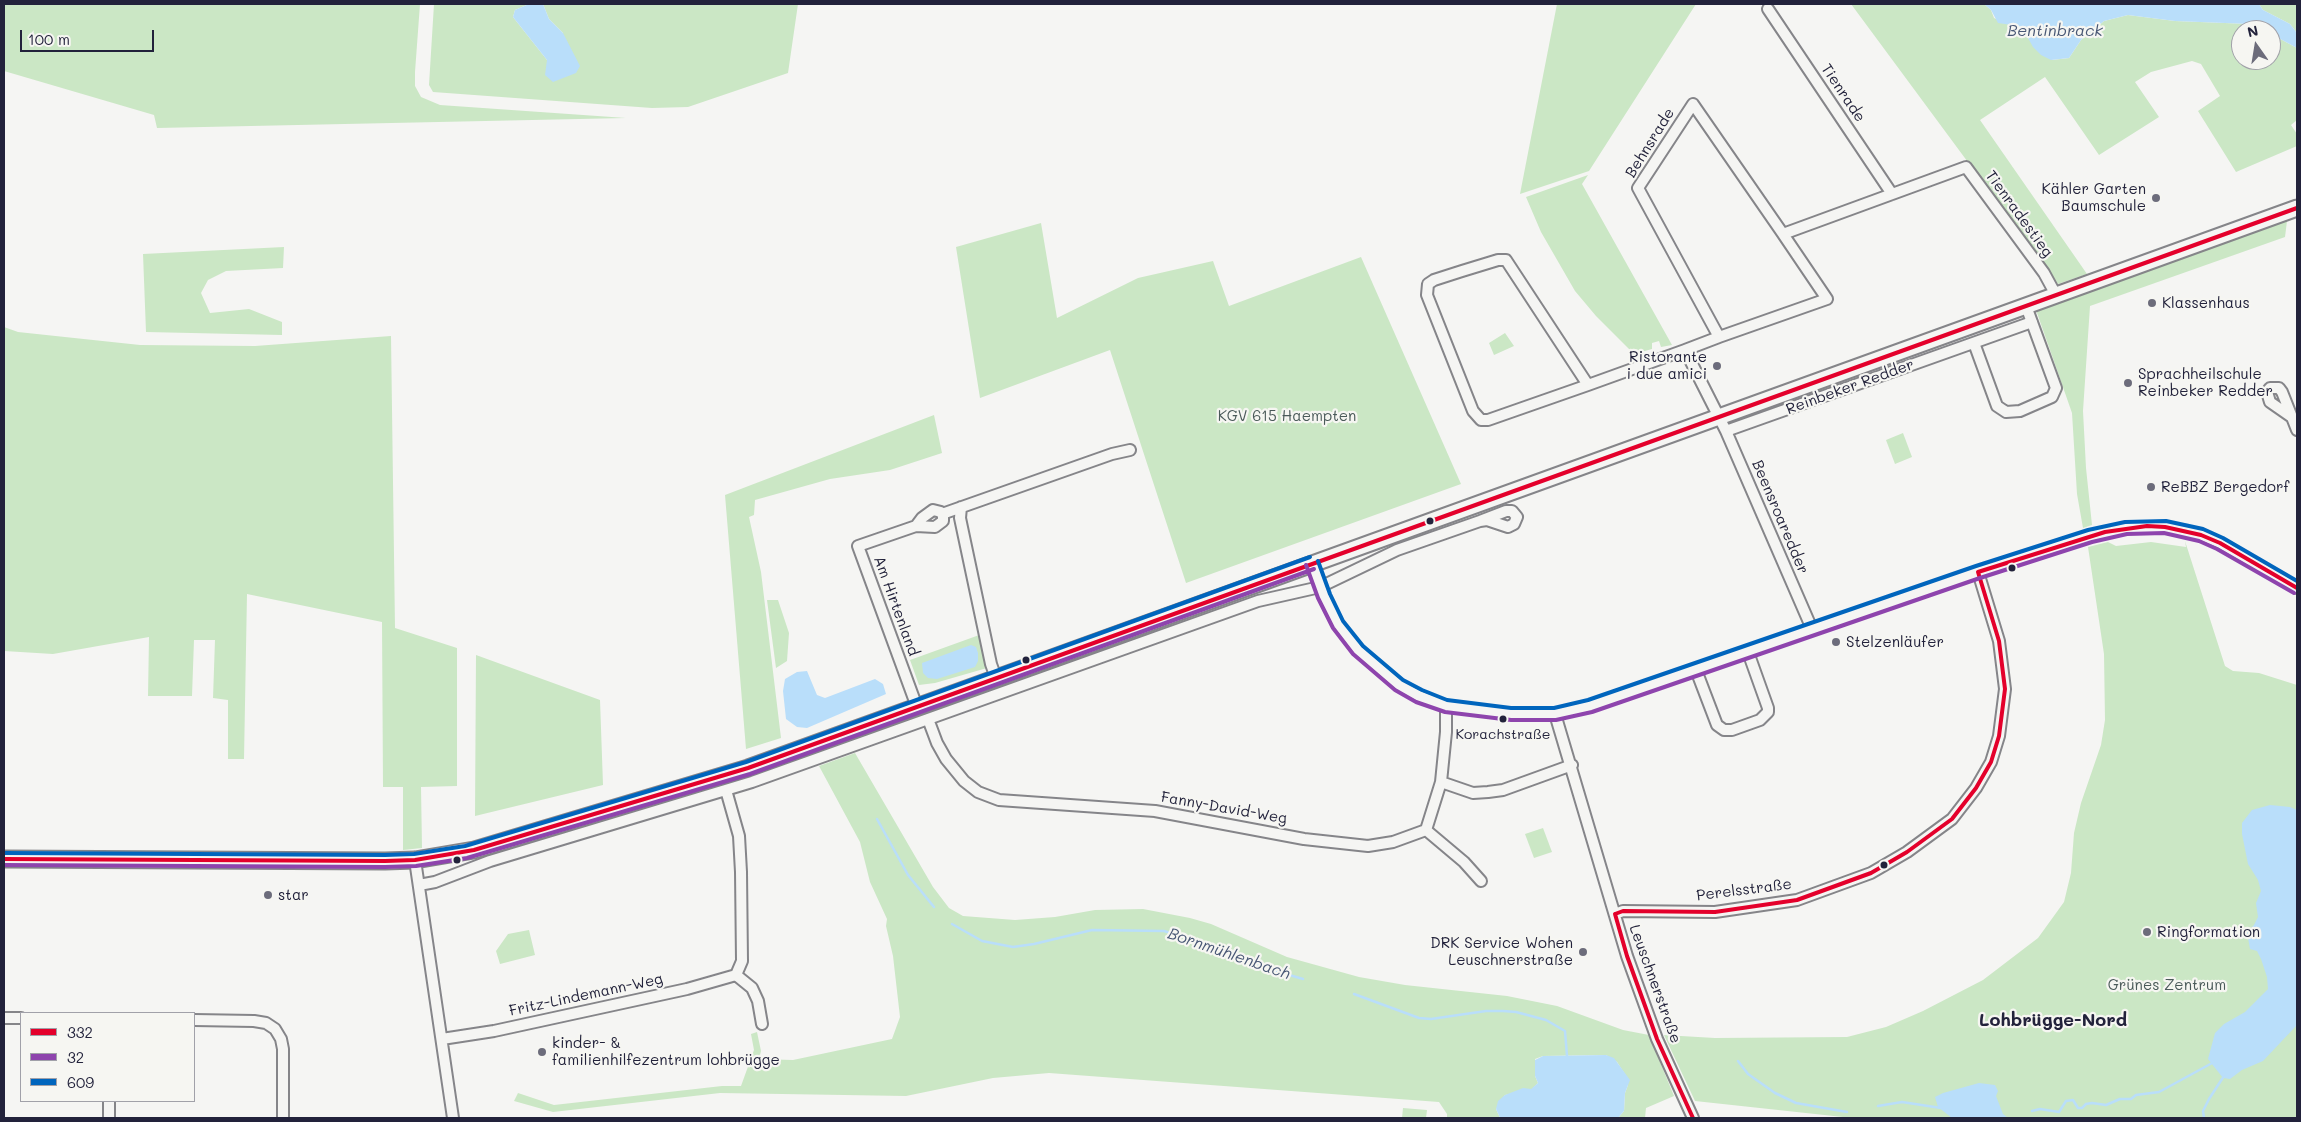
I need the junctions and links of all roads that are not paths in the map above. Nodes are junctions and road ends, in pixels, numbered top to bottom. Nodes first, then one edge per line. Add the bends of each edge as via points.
1 (1768, 9) dead end
2 (1892, 194) junction
3 (2297, 209) edge
4 (1783, 234) junction
5 (2056, 295) junction
6 (2026, 306) junction
7 (2032, 322) junction
8 (1719, 337) junction
9 (1974, 342) junction
10 (1685, 350) junction
11 (1588, 385) junction
12 (1718, 417) junction
13 (2293, 418) dead end
14 (2297, 430) edge
15 (1726, 431) junction
16 (1130, 450) dead end
17 (961, 507) junction
18 (942, 514) junction
19 (1480, 521) dead end
20 (916, 526) junction
21 (1312, 563) junction
22 (1978, 572) junction
23 (1320, 587) junction
24 (2297, 588) edge
25 (1812, 630) junction
26 (1748, 652) junction
27 (1696, 670) junction
28 (996, 678) junction
29 (1446, 706) junction
30 (917, 707) junction
31 (1555, 714) junction
32 (928, 719) junction
33 (1572, 765) junction
34 (1441, 782) junction
35 (726, 790) junction
36 (1426, 830) junction
37 (4, 859) edge
38 (415, 860) junction
39 (1481, 881) dead end
40 (419, 885) junction
41 (1615, 914) junction
42 (736, 975) junction
43 (4, 1018) edge
44 (20, 1018) edge
45 (195, 1020) edge
46 (762, 1024) dead end
47 (442, 1039) junction
48 (109, 1102) edge
49 (109, 1118) edge
50 (283, 1118) edge
51 (452, 1118) edge
52 (1693, 1118) edge

1 - 2 street, Tienrade
2 - 4 street, Tienradestieg
2 - 5 street, Tienradestieg via 1966,168 2044,273
3 - 5 main road, Reinbeker Redder
4 - 8 street, Behnsrade via 1827,299
4 - 8 street, Behnsrade via 1693,104 1638,188
5 - 6 main road, Reinbeker Redder
6 - 7 street
6 - 12 main road, Reinbeker Redder
7 - 9 street, Reinbeker Redder
7 - 9 street via 2056,388 2052,397 2020,411 2006,412 1997,406
8 - 10 street, Behnsrade
9 - 15 street, Reinbeker Redder
10 - 11 street, Behnsrade
10 - 12 street
11 - 11 street, Behnsrade via 1488,420 1478,418 1428,295 1428,284 1506,260
12 - 15 street, Beensroaredder
12 - 21 main road, Reinbeker Redder
13 - 14 street
15 - 25 street, Beensroaredder
16 - 17 street, Am Hirtenland
17 - 18 street, Am Hirtenland
17 - 28 street via 960,518
18 - 20 street, Am Hirtenland via 933,510
18 - 20 street, Am Hirtenland via 940,525
19 - 23 street via 1398,550
20 - 30 street, Am Hirtenland via 858,546
21 - 23 street
21 - 28 main road, Reinbeker Redder
22 - 24 street via 2105,532 2147,526 2201,535
22 - 25 street
22 - 41 street, Perelsstraße via 1999,641 2005,689 1999,736 1991,762 1952,819 1871,873 1797,900 1715,912 1623,911
23 - 29 street via 1338,624 1376,667 1399,685
23 - 32 street via 1258,601
25 - 26 street
26 - 27 street
26 - 27 street via 1768,712 1760,720 1732,730 1724,730 1717,725
27 - 31 street via 1590,706
28 - 30 main road, Reinbeker Redder
29 - 31 street via 1510,714
29 - 34 street
30 - 38 main road, Reinbeker Redder via 748,768 474,850
31 - 33 street, Leuschnerstraße
32 - 35 street
32 - 36 street, Fanny-David-Weg via 946,759 964,781 978,792 1000,800 1155,811 1304,839 1368,846 1393,842
33 - 34 street via 1503,790 1488,792 1473,793
33 - 41 street, Leuschnerstraße
34 - 36 street
35 - 40 street via 490,860
35 - 42 street via 739,836 741,872 742,960
36 - 39 street
37 - 38 main road, Reinbeker Redder
38 - 40 street
40 - 47 street
41 - 52 street, Leuschnerstraße via 1657,1038
42 - 46 street via 752,988
42 - 47 street, Fritz-Lindemann-Weg via 494,1031
43 - 44 street
45 - 50 street via 254,1021 275,1029 283,1049
47 - 51 street
48 - 49 street

